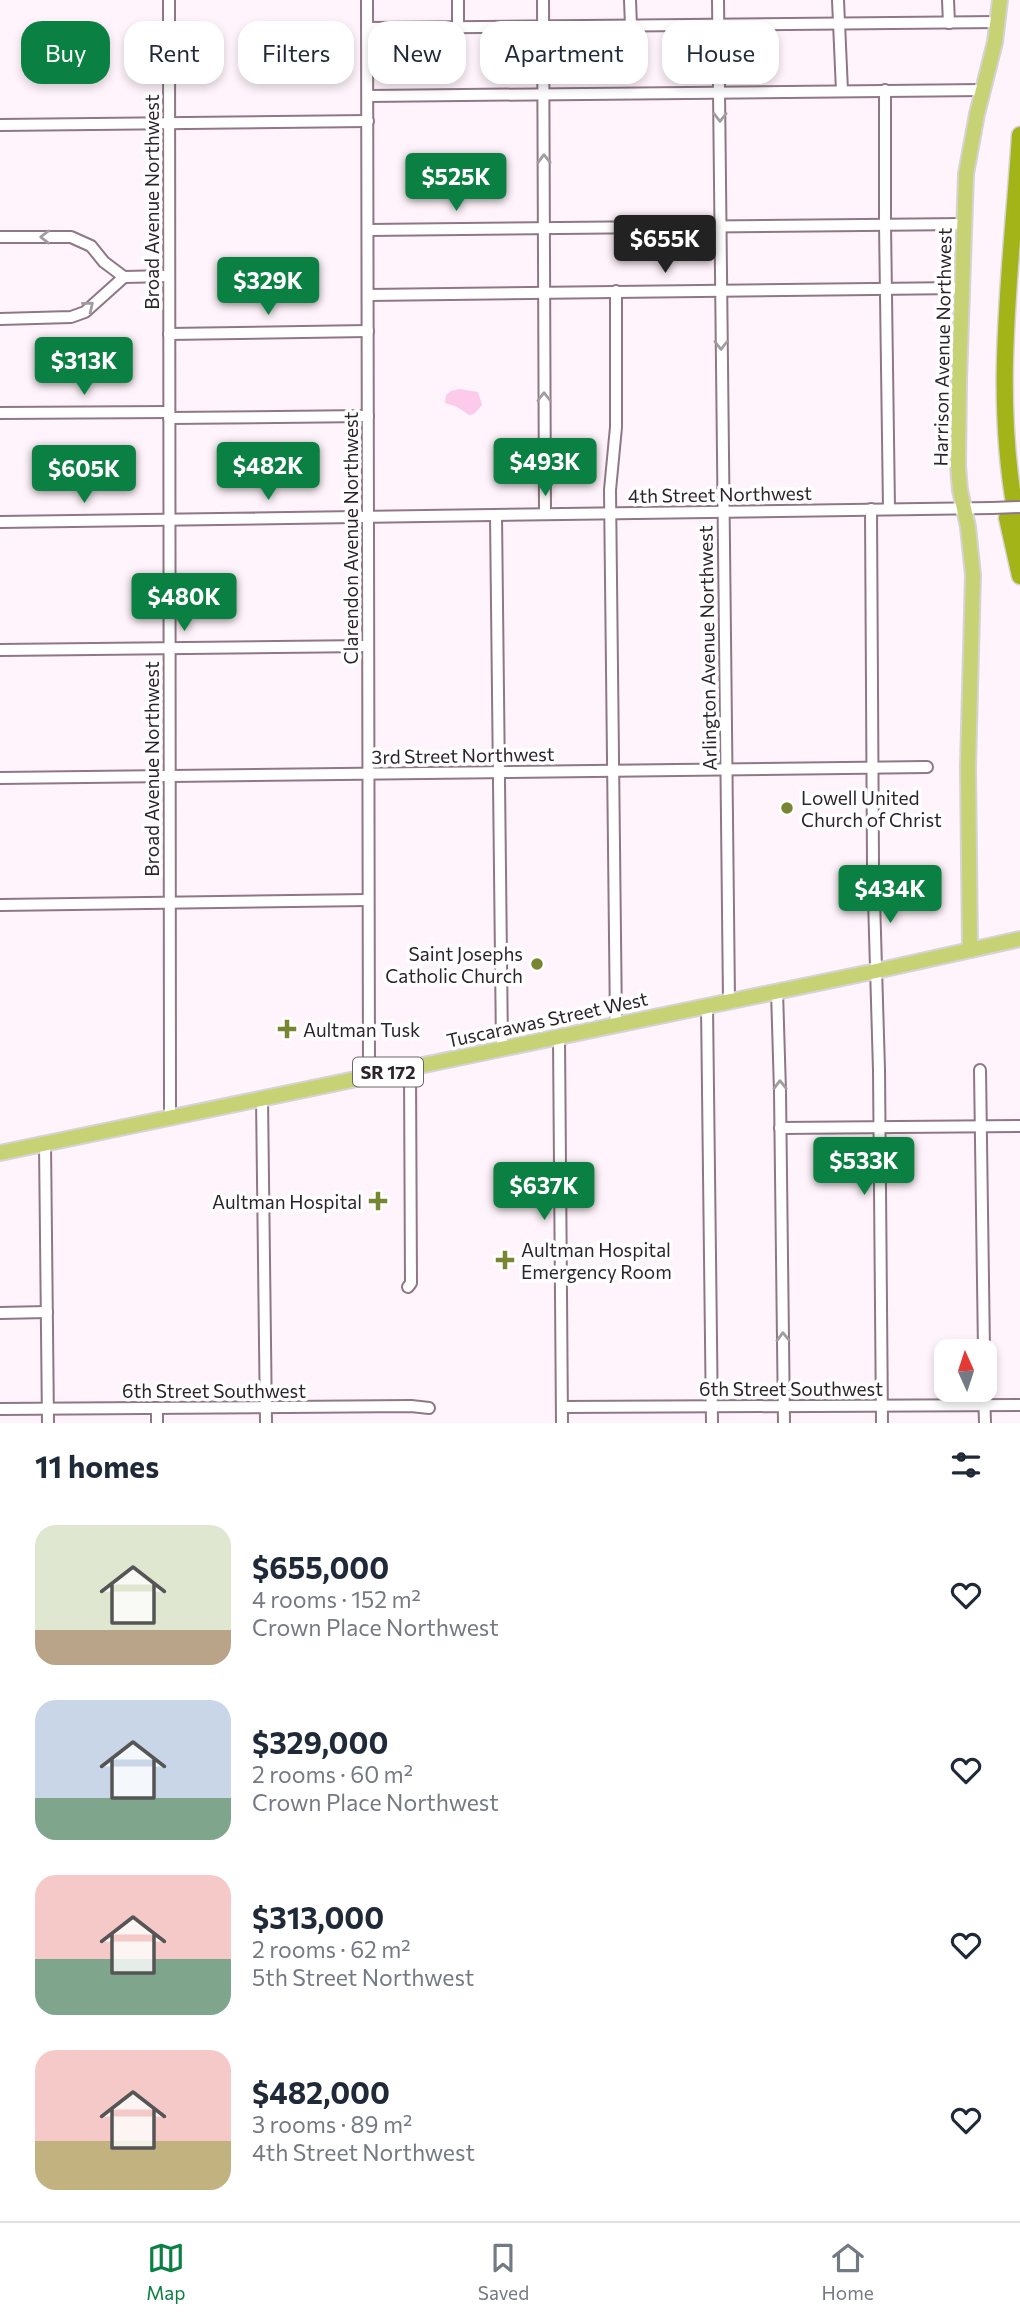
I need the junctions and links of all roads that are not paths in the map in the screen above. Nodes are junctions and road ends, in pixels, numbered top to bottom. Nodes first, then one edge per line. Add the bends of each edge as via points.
1 (169, 0) edge
2 (367, 0) edge
3 (458, 0) edge
4 (543, 0) edge
5 (630, 0) edge
6 (718, 0) edge
7 (838, 0) edge
8 (948, 0) edge
9 (999, 0) edge
10 (458, 21) edge
11 (543, 21) edge
12 (631, 21) edge
13 (719, 21) edge
14 (998, 22) junction
15 (949, 23) junction
16 (840, 24) junction
17 (779, 25) edge
18 (367, 28) joint
19 (543, 84) edge
20 (720, 84) edge
21 (885, 90) junction
22 (983, 90) junction
23 (842, 91) junction
24 (720, 92) junction
25 (543, 94) junction
26 (368, 96) junction
27 (368, 121) junction
28 (168, 123) junction
29 (0, 125) edge
30 (1020, 135) edge
31 (885, 224) junction
32 (964, 224) junction
33 (720, 226) junction
34 (544, 228) junction
35 (368, 230) junction
36 (0, 237) edge
37 (169, 276) junction
38 (124, 277) junction
39 (962, 288) junction
40 (886, 290) junction
41 (616, 291) junction
42 (721, 291) junction
43 (544, 292) junction
44 (368, 295) junction
45 (0, 319) edge
46 (1007, 319) junction
47 (368, 331) junction
48 (169, 334) junction
49 (0, 413) edge
50 (169, 414) junction
51 (368, 416) junction
52 (1020, 507) edge
53 (871, 509) junction
54 (889, 509) junction
55 (964, 509) junction
56 (723, 512) junction
57 (610, 513) junction
58 (545, 514) junction
59 (496, 515) junction
60 (367, 517) junction
61 (169, 519) junction
62 (0, 522) edge
63 (1020, 533) edge
64 (1020, 576) edge
65 (368, 646) junction
66 (169, 648) junction
67 (0, 650) edge
68 (927, 767) dead end
69 (873, 768) junction
70 (613, 770) junction
71 (726, 770) junction
72 (499, 772) junction
73 (368, 774) junction
74 (169, 776) junction
75 (0, 778) edge
76 (368, 900) junction
77 (169, 903) junction
78 (0, 905) edge
79 (1020, 939) edge
80 (970, 950) junction
81 (876, 971) junction
82 (777, 991) junction
83 (729, 1001) junction
84 (707, 1006) junction
85 (616, 1025) junction
86 (559, 1037) junction
87 (502, 1048) junction
88 (410, 1068) junction
89 (980, 1070) dead end
90 (369, 1076) junction
91 (262, 1098) junction
92 (170, 1117) junction
93 (981, 1126) junction
94 (1020, 1126) edge
95 (780, 1128) junction
96 (880, 1128) junction
97 (45, 1143) junction
98 (0, 1153) edge
99 (408, 1287) dead end
100 (0, 1312) edge
101 (47, 1312) junction
102 (984, 1339) edge
103 (985, 1402) edge
104 (985, 1405) junction
105 (1020, 1405) edge
106 (711, 1406) junction
107 (784, 1406) junction
108 (882, 1406) junction
109 (266, 1407) junction
110 (562, 1407) junction
111 (48, 1408) junction
112 (158, 1408) junction
113 (435, 1408) dead end
114 (0, 1409) edge
115 (48, 1423) edge
116 (158, 1423) edge
117 (266, 1423) edge
118 (562, 1423) edge
119 (712, 1423) edge
120 (784, 1423) edge
121 (882, 1423) edge
122 (985, 1423) edge

1 - 28 street, Broad Avenue Northwest
2 - 18 street, Clarendon Avenue Northwest
3 - 10 street
4 - 11 street
5 - 12 street
6 - 13 street, Arlington Avenue Northwest
7 - 16 street
8 - 15 street
9 - 14 main road, Harrison Avenue Northwest
14 - 15 street
14 - 22 main road, Harrison Avenue Northwest
15 - 16 street
16 - 17 street
16 - 23 street
18 - 26 street, Clarendon Avenue Northwest
19 - 25 street
20 - 24 street, Arlington Avenue Northwest
21 - 22 street
21 - 23 street
21 - 31 street
22 - 32 main road, Harrison Avenue Northwest via 968,156
23 - 24 street
24 - 25 street
24 -> 33 street, Arlington Avenue Northwest
25 - 26 street
34 -> 25 street
26 - 27 street, Clarendon Avenue Northwest
27 - 28 street
27 - 35 street, Clarendon Avenue Northwest
28 - 29 street
28 - 37 street, Broad Avenue Northwest
30 - 46 highway
31 - 32 street
31 - 33 street
31 - 40 street
32 - 39 main road, Harrison Avenue Northwest
33 - 34 street
33 - 42 street, Arlington Avenue Northwest
34 - 35 street
34 - 43 street
35 - 44 street, Clarendon Avenue Northwest
38 -> 36 street via 78,239
37 - 38 street
37 - 48 street, Broad Avenue Northwest
45 -> 38 street via 71,317 85,312
39 - 40 street
39 - 55 main road, Harrison Avenue Northwest via 958,466
40 - 42 street
40 - 54 street
41 - 42 street
41 - 43 street
41 - 57 street via 616,427
42 -> 56 street, Arlington Avenue Northwest
43 - 44 street
58 -> 43 street
44 - 47 street, Clarendon Avenue Northwest
46 - 63 highway via 1005,420
46 - 64 highway via 996,353 995,421 1002,494
47 - 48 street
47 - 51 street, Clarendon Avenue Northwest
48 - 50 street, Broad Avenue Northwest
49 - 50 street
50 - 51 street
50 - 61 street, Broad Avenue Northwest
51 - 60 street, Clarendon Avenue Northwest
52 - 55 street, 4th Street Northwest, bridge
53 - 54 street, 4th Street Northwest
53 - 56 street, 4th Street Northwest
53 - 69 street
54 - 55 street, 4th Street Northwest
55 - 80 main road, Harrison Avenue Northwest via 972,575
56 - 57 street, 4th Street Northwest
56 - 71 street, Arlington Avenue Northwest
57 - 58 street, 4th Street Northwest
57 - 70 street
58 - 59 street, 4th Street Northwest
59 - 60 street, 4th Street Northwest
59 - 72 street
60 - 61 street, 4th Street Northwest
60 - 65 street, Clarendon Avenue Northwest
61 - 62 street, 4th Street Northwest
61 - 66 street, Broad Avenue Northwest
65 - 66 street
65 - 73 street, Clarendon Avenue Northwest
66 - 67 street
66 - 74 street, Broad Avenue Northwest
68 - 69 street, 3rd Street Northwest
69 - 71 street, 3rd Street Northwest
69 - 81 street
70 - 71 street, 3rd Street Northwest
70 - 72 street, 3rd Street Northwest
70 - 85 street
71 - 83 street, Arlington Avenue Northwest
72 - 73 street, 3rd Street Northwest
72 - 87 street
73 - 74 street, 3rd Street Northwest
73 - 76 street, Clarendon Avenue Northwest
74 - 75 street, 3rd Street Northwest
74 - 77 street, Broad Avenue Northwest
76 - 77 street
76 - 90 street, Clarendon Avenue Northwest
77 - 78 street
77 - 92 street, Broad Avenue Northwest
79 - 80 main road, Tuscarawas Street West / SR 172
80 - 81 main road, Tuscarawas Street West / SR 172
81 - 82 main road, Tuscarawas Street West / SR 172
81 - 96 street
82 - 83 main road, Tuscarawas Street West / SR 172
95 -> 82 street
83 - 84 main road, Tuscarawas Street West / SR 172
84 - 85 main road, Tuscarawas Street West / SR 172
84 - 106 street
85 - 86 main road, Tuscarawas Street West / SR 172
86 - 87 main road, Tuscarawas Street West / SR 172
86 - 110 street
87 - 88 main road, Tuscarawas Street West / SR 172
88 - 90 main road, Tuscarawas Street West / SR 172
88 - 99 street
89 - 93 street
90 - 91 main road, Tuscarawas Street West / SR 172
91 - 92 main road, Tuscarawas Street West / SR 172
91 - 109 street
92 - 97 main road, Tuscarawas Street West / SR 172
93 - 94 street
93 - 96 street
93 - 102 street
95 - 96 street
107 -> 95 street
96 - 108 street
97 - 98 main road, Tuscarawas Street West / SR 172
97 - 101 street
100 - 101 street
101 - 111 street
103 - 104 street
104 - 105 street, 6th Street Southwest
104 - 108 street, 6th Street Southwest
104 - 122 street
106 - 107 street, 6th Street Southwest
106 - 110 street, 6th Street Southwest
106 - 119 street
107 - 108 street, 6th Street Southwest
107 - 120 street
108 - 121 street
109 - 112 street, 6th Street Southwest
109 - 113 street, 6th Street Southwest
109 - 117 street
110 - 118 street
111 - 112 street, 6th Street Southwest
111 - 114 street, 6th Street Southwest
111 - 115 street
112 - 116 street

